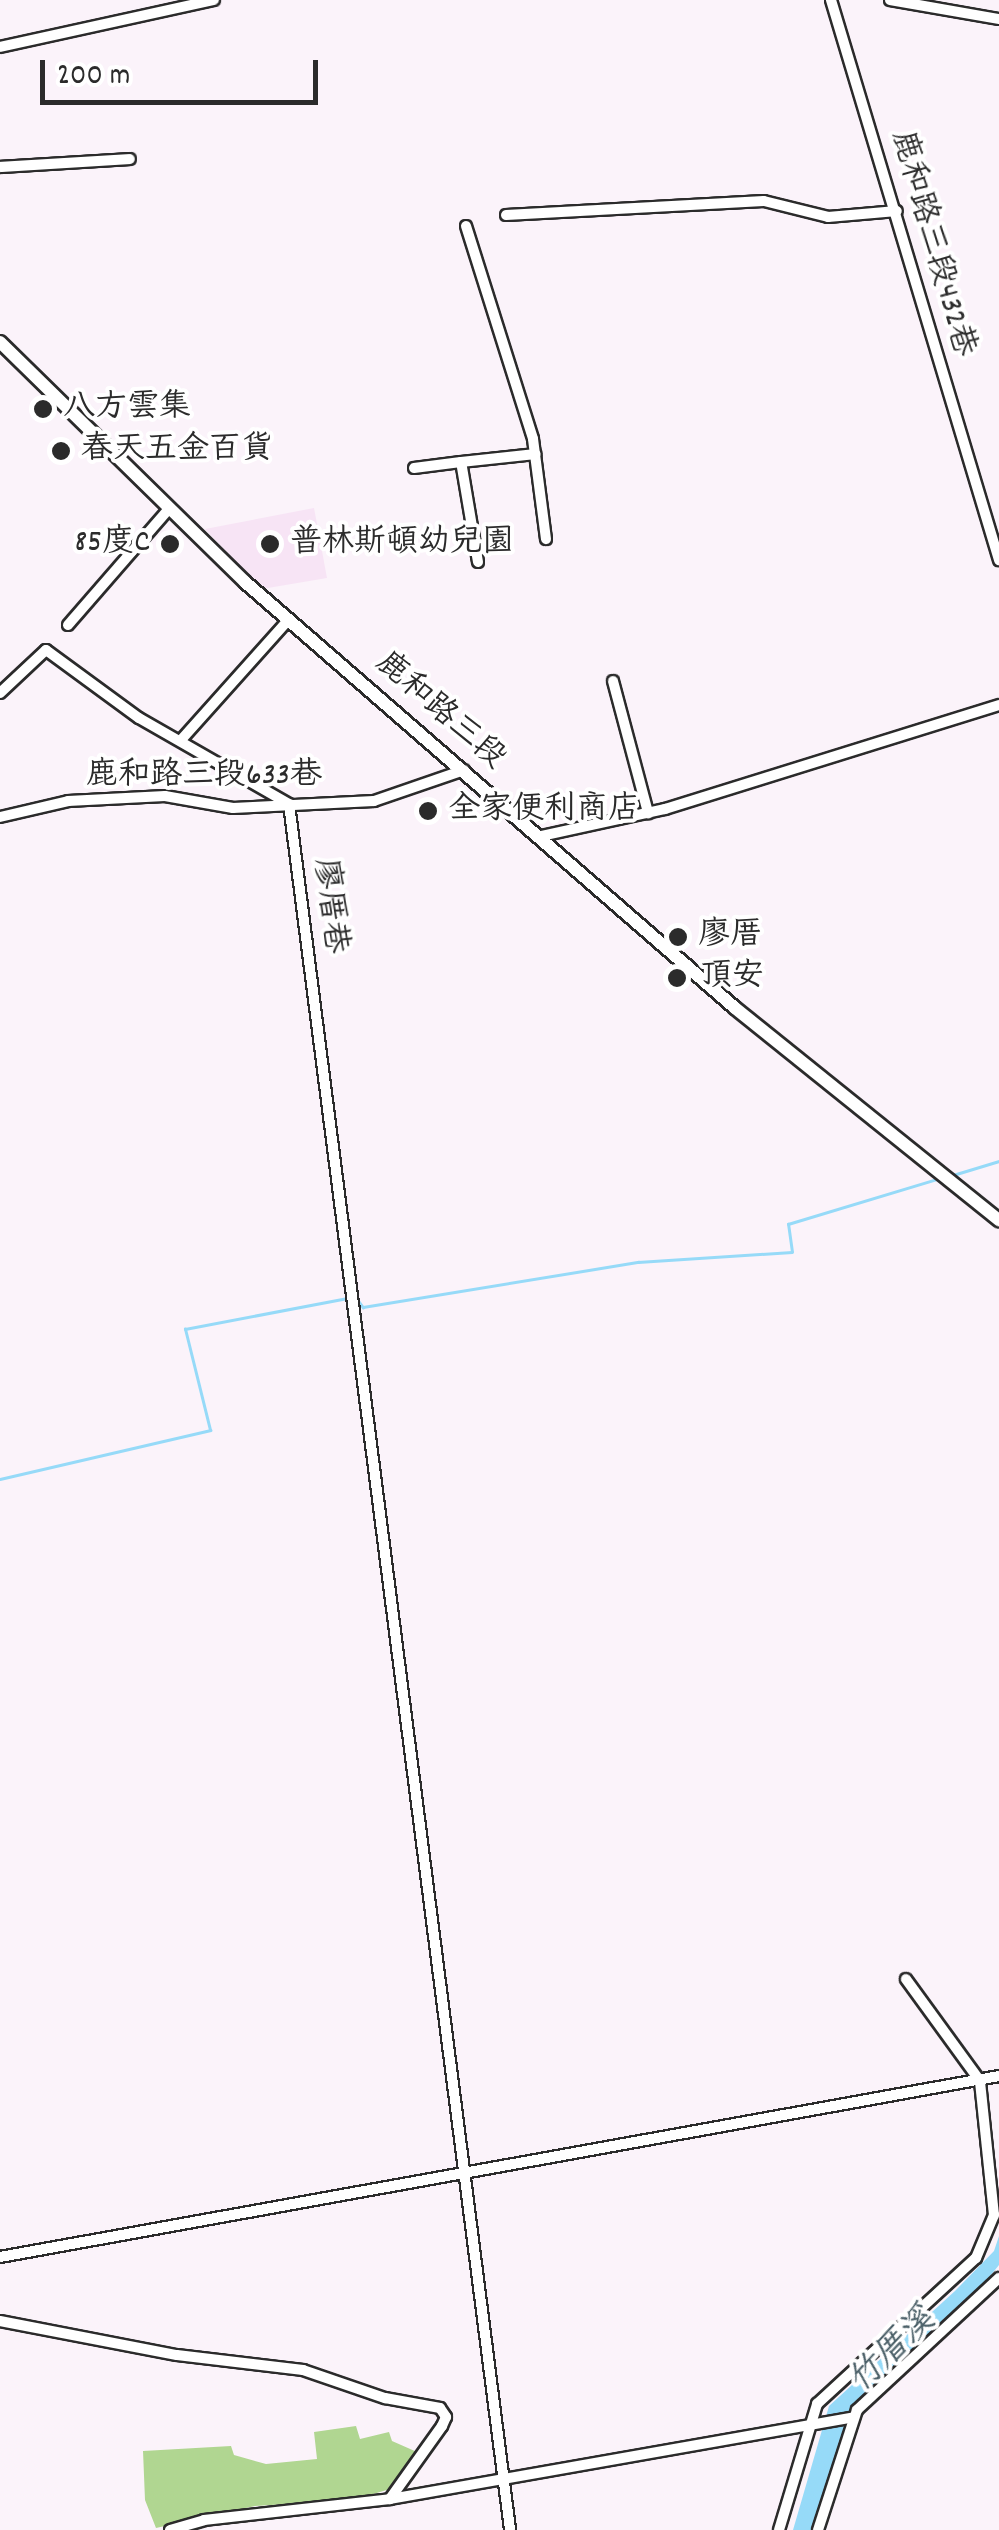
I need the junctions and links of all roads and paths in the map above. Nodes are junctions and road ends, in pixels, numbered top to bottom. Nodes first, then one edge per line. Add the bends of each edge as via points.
1 (214, 0) edge
2 (831, 0) edge
3 (890, 0) edge
4 (999, 19) edge
5 (0, 47) edge
6 (130, 158) dead end
7 (0, 168) edge
8 (897, 211) junction
9 (506, 215) dead end
10 (466, 226) dead end
11 (0, 342) edge
12 (536, 454) junction
13 (462, 462) junction
14 (414, 468) dead end
15 (167, 511) junction
16 (546, 539) dead end
17 (999, 560) edge
18 (478, 562) dead end
19 (289, 619) junction
20 (68, 625) dead end
21 (614, 681) dead end
22 (0, 693) edge
23 (999, 705) edge
24 (181, 740) junction
25 (464, 770) junction
26 (289, 804) junction
27 (648, 813) junction
28 (0, 817) edge
29 (541, 836) junction
30 (999, 1220) edge
31 (906, 1979) dead end
32 (999, 2076) edge
33 (980, 2080) junction
34 (463, 2176) junction
35 (0, 2257) edge
36 (999, 2278) edge
37 (0, 2321) edge
38 (854, 2416) junction
39 (810, 2425) junction
40 (503, 2478) junction
41 (390, 2499) junction
42 (170, 2530) edge
43 (510, 2530) edge
44 (779, 2530) edge
45 (818, 2530) edge

1 - 5 street
2 - 8 street, 鹿和路三段432巷
3 - 4 street
6 - 7 street
8 - 9 street via 828,218 764,200
8 - 17 street, 鹿和路三段432巷
10 - 12 street
11 - 15 main road, 鹿和路三段
12 - 13 street
12 - 16 street
13 - 14 street
13 - 18 street
15 - 19 main road, 鹿和路三段
15 - 20 street
19 - 24 street
19 - 25 main road, 鹿和路三段
21 - 27 street
22 - 24 street via 46,650
23 - 27 street
24 - 26 street
25 - 26 street, 鹿和路三段633巷 via 374,801
25 - 29 main road, 鹿和路三段
26 - 28 street, 鹿和路三段633巷 via 233,808 165,796 68,802
26 - 34 street, 廖厝巷
27 - 29 street
29 - 30 main road, 鹿和路三段 via 735,1008
31 - 33 street
32 - 33 street
33 - 34 street
33 - 39 street via 994,2215 986,2240 976,2258 817,2404
34 - 35 street
34 - 40 street, 廖厝巷
36 - 38 street
37 - 41 street via 177,2355 303,2370 385,2398 440,2408 442,2426
38 - 39 street
38 - 45 street
39 - 40 street
39 - 44 street
40 - 41 street
40 - 43 street, 廖厝巷
41 - 42 street via 204,2520

